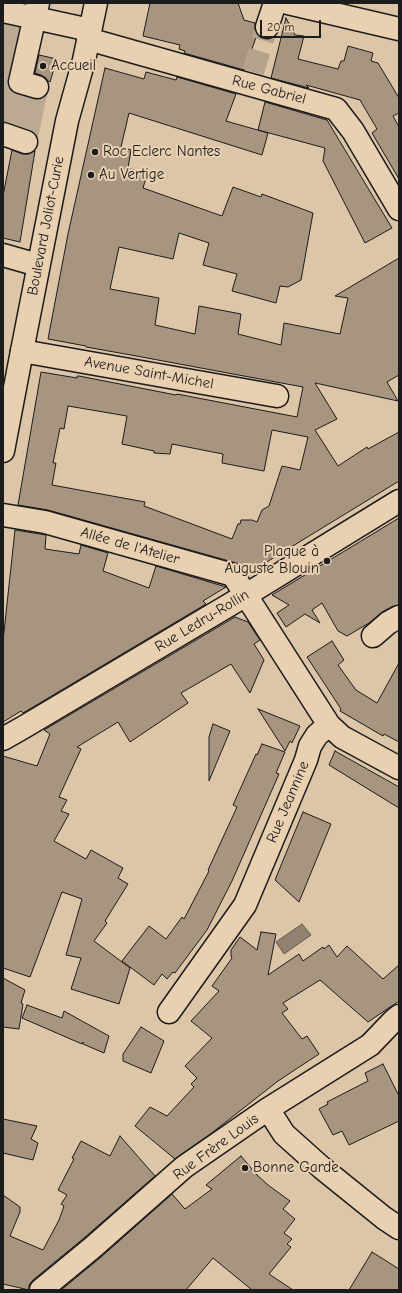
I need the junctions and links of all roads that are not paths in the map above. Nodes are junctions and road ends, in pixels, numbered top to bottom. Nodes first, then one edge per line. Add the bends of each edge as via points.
1 (96, 3) edge
2 (275, 3) edge
3 (288, 3) edge
4 (36, 10) edge
5 (3, 11) edge
6 (267, 27) tunnel mouth
7 (399, 29) edge
8 (89, 35) junction
9 (37, 87) dead end
10 (3, 134) edge
11 (26, 142) dead end
12 (399, 209) edge
13 (3, 255) edge
14 (38, 265) junction
15 (22, 350) junction
16 (277, 396) dead end
17 (3, 451) edge
18 (399, 501) edge
19 (3, 515) edge
20 (246, 595) junction
21 (399, 617) edge
22 (373, 636) dead end
23 (329, 725) junction
24 (3, 739) edge
25 (399, 768) edge
26 (169, 1012) dead end
27 (399, 1016) edge
28 (268, 1109) junction
29 (399, 1228) edge
30 (41, 1290) edge

1 - 8 street, Boulevard Joliot-Curie
2 - 6 street
3 - 7 street
4 - 5 street, Rue Gabriel
4 - 8 street, Rue Gabriel
4 - 9 street via 20,82
8 - 12 street, Rue Gabriel via 251,78 336,109 353,131
8 - 14 street, Boulevard Joliot-Curie
10 - 11 street
13 - 14 street
14 - 15 street, Boulevard Joliot-Curie
15 - 16 street, Avenue Saint-Michel
15 - 17 street, Boulevard Joliot-Curie
18 - 20 street, Rue Ledru-Rollin
19 - 20 street, Allée de l'Atelier via 46,522 233,575
20 - 23 street
20 - 24 street, Rue Ledru-Rollin
21 - 22 street
23 - 25 street via 342,736
23 - 26 street, Rue Jeannine via 317,735 310,746 245,905
27 - 28 street, Rue Frère Louis via 370,1045
28 - 29 street via 284,1134 322,1168
28 - 30 street, Rue Frère Louis via 184,1168

